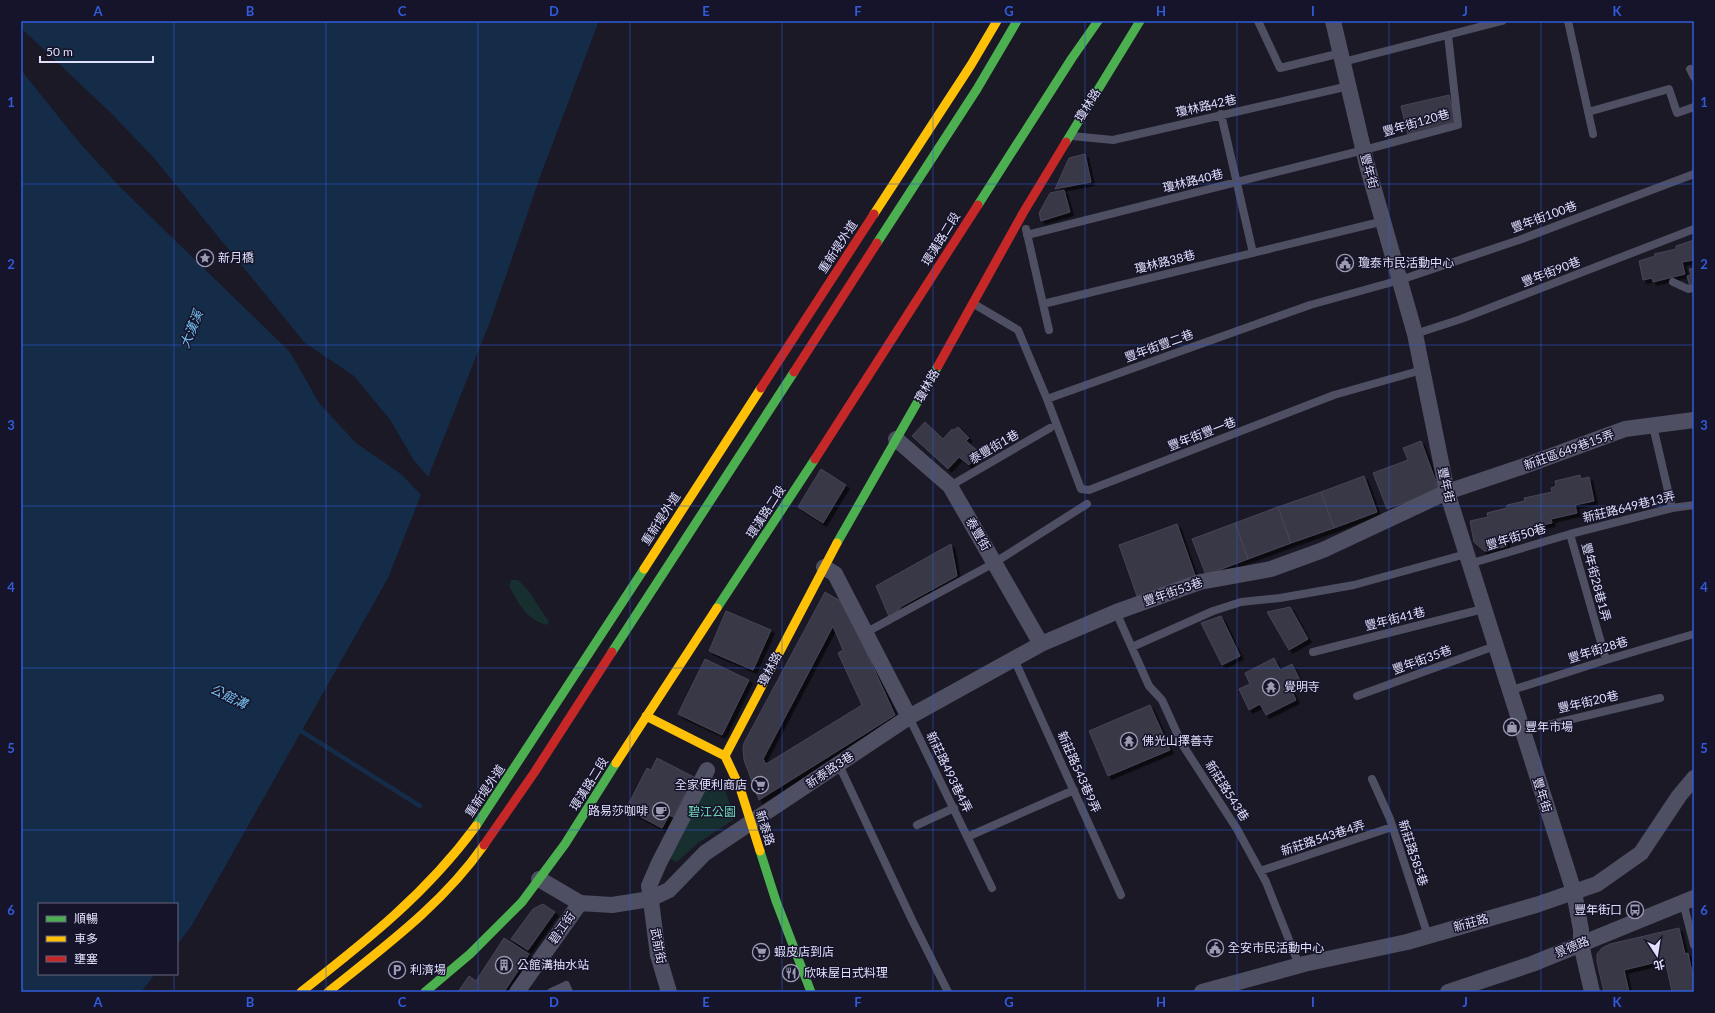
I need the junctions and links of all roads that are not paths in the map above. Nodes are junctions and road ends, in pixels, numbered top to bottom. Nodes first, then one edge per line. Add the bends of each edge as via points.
1 (997, 21) edge
2 (1017, 21) edge
3 (1098, 21) edge
4 (1140, 21) edge
5 (1258, 21) edge
6 (1333, 21) edge
7 (1502, 21) edge
8 (1568, 21) edge
9 (1448, 35) junction
10 (1342, 58) junction
11 (1690, 68) dead end
12 (1694, 77) edge
13 (1349, 86) junction
14 (1694, 107) edge
15 (1588, 112) junction
16 (1221, 114) junction
17 (1593, 134) dead end
18 (1068, 136) junction
19 (1364, 150) junction
20 (1694, 174) edge
21 (1236, 182) junction
22 (1022, 213) junction
23 (1384, 221) junction
24 (1694, 229) edge
25 (1027, 235) junction
26 (1253, 253) junction
27 (1400, 280) junction
28 (1672, 282) dead end
29 (1694, 288) edge
30 (973, 304) junction
31 (1043, 304) junction
32 (1049, 330) dead end
33 (1415, 334) junction
34 (1422, 370) junction
35 (1047, 400) junction
36 (1694, 420) edge
37 (1653, 426) junction
38 (1050, 428) dead end
39 (896, 439) junction
40 (950, 486) junction
41 (1447, 492) junction
42 (1087, 504) dead end
43 (1694, 505) edge
44 (1672, 508) junction
45 (1570, 534) junction
46 (1468, 559) junction
47 (994, 563) junction
48 (824, 567) junction
49 (1484, 609) junction
50 (1116, 612) junction
51 (865, 633) junction
52 (1694, 634) edge
53 (1041, 644) junction
54 (1495, 646) junction
55 (1132, 647) junction
56 (1313, 652) dead end
57 (1014, 659) junction
58 (1606, 660) junction
59 (1509, 691) junction
60 (1356, 696) dead end
61 (1660, 698) dead end
62 (646, 716) junction
63 (909, 718) junction
64 (1522, 730) junction
65 (725, 756) junction
66 (839, 765) junction
67 (707, 770) dead end
68 (1694, 778) edge
69 (1372, 779) dead end
70 (1074, 790) junction
71 (954, 808) junction
72 (751, 823) junction
73 (917, 825) dead end
74 (1392, 827) junction
75 (967, 836) junction
76 (1260, 871) junction
77 (539, 879) junction
78 (992, 888) dead end
79 (1574, 892) junction
80 (1121, 895) dead end
81 (650, 900) junction
82 (1688, 900) edge
83 (580, 903) junction
84 (1428, 936) junction
85 (1581, 944) junction
86 (1694, 945) edge
87 (1299, 965) junction
88 (301, 992) edge
89 (328, 992) edge
90 (425, 992) edge
91 (517, 992) edge
92 (551, 992) edge
93 (569, 992) edge
94 (669, 992) edge
95 (811, 992) edge
96 (948, 992) edge
97 (1202, 992) edge
98 (1448, 992) edge
99 (1592, 992) edge

1 - 88 street, 重新堤外道 via 971,65 471,833 458,851 414,898
2 - 89 street via 977,89 534,773 477,855 416,922
3 - 62 street, 環漢路二段
4 - 18 street, 瓊林路
5 - 10 lane via 1280,68
6 - 10 street, 豐年街
7 - 9 lane
8 - 15 lane
9 - 10 lane
9 - 19 lane, 豐年街120巷 via 1458,125
10 - 13 street, 豐年街
11 - 12 lane
13 - 16 lane, 瓊林路42巷
13 - 19 street, 豐年街
14 - 15 lane via 1678,113 1669,89
15 - 17 lane
16 - 18 lane, 瓊林路42巷 via 1113,140
16 - 21 lane
18 - 22 street, 瓊林路
19 - 21 lane, 瓊林路40巷
19 - 23 street, 豐年街
20 - 27 lane, 豐年街100巷 via 1519,240
21 - 25 lane, 瓊林路40巷
21 - 26 lane
22 - 25 lane
22 - 30 street, 瓊林路
23 - 26 lane, 瓊林路38巷
23 - 27 street, 豐年街
24 - 33 lane, 豐年街90巷 via 1461,319
25 - 31 lane
26 - 31 lane, 瓊林路38巷
27 - 33 street, 豐年街
27 - 35 lane, 豐年街豐二巷 via 1310,305
28 - 29 lane via 1688,289
30 - 35 lane via 1018,330
30 - 39 street, 瓊林路
31 - 32 lane
33 - 34 street, 豐年街
34 - 35 lane, 豐年街豐一巷 via 1334,395 1089,490 1081,489
34 - 41 street, 豐年街
36 - 37 street, 新莊區649巷15弄
37 - 41 street, 新莊區649巷15弄 via 1625,429
37 - 44 lane
38 - 40 lane, 泰豐街1巷
39 - 40 street, 泰豐街
39 - 48 street, 瓊林路
40 - 47 street, 泰豐街
41 - 46 street, 豐年街
41 - 50 street, 豐年街53巷 via 1323,550 1271,569 1200,582
42 - 47 lane
43 - 44 lane, 新莊路649巷13弄
44 - 45 lane, 新莊路649巷13弄
45 - 46 lane, 豐年街50巷
45 - 58 lane, 豐年街28巷1弄
46 - 49 street, 豐年街
46 - 55 lane via 1354,585 1241,602 1213,611
47 - 51 lane
47 - 53 street, 泰豐街
48 - 51 street via 835,574
48 - 65 street, 瓊林路
49 - 54 street, 豐年街
49 - 56 lane, 豐年街41巷
50 - 53 street, 豐年街53巷
50 - 55 lane, 新莊路543巷
51 - 63 street
52 - 58 lane, 豐年街28巷
53 - 57 street, 豐年街53巷
54 - 59 street, 豐年街
54 - 60 lane, 豐年街35巷
55 - 76 lane, 新莊路543巷 via 1149,686 1162,700 1182,744 1237,829
57 - 63 street, 豐年街53巷
57 - 70 lane, 新莊路543巷9弄
58 - 59 lane, 豐年街28巷
59 - 64 street, 豐年街
61 - 64 lane, 豐年街20巷
62 - 65 street
62 - 77 street, 環漢路二段 via 565,844
63 - 66 street, 新泰路3巷
63 - 71 lane, 新莊路493巷4弄
64 - 79 street, 豐年街
65 - 72 street, 新泰路 via 740,788
66 - 72 street, 新泰路3巷
66 - 96 lane
67 - 81 street via 659,863 649,886
68 - 79 street, 新莊路 via 1640,853 1597,884
69 - 74 lane, 新莊路585巷
70 - 75 lane
70 - 80 lane, 新莊路543巷9弄
71 - 73 lane
71 - 75 lane, 新莊路493巷4弄
72 - 81 street, 新泰路3巷 via 705,853 669,890
72 - 95 street, 新泰路 via 776,901
74 - 76 lane, 新莊路543巷4弄
74 - 84 lane, 新莊路585巷
75 - 78 lane, 新莊路493巷4弄
76 - 87 lane, 新莊路543巷
77 - 83 street
77 - 90 street, 環漢路二段 via 522,902 470,954
79 - 84 street, 新莊路
79 - 85 street, 豐年街 via 1582,930
81 - 83 street via 612,905
81 - 94 street, 武前街 via 658,955
82 - 85 street, 景德路
82 - 86 lane
83 - 91 street, 碧江街
84 - 87 street, 新莊路
85 - 98 street, 景德路 via 1532,964
85 - 99 street, 豐年街
87 - 97 street, 新莊路
92 - 93 lane via 566,985

